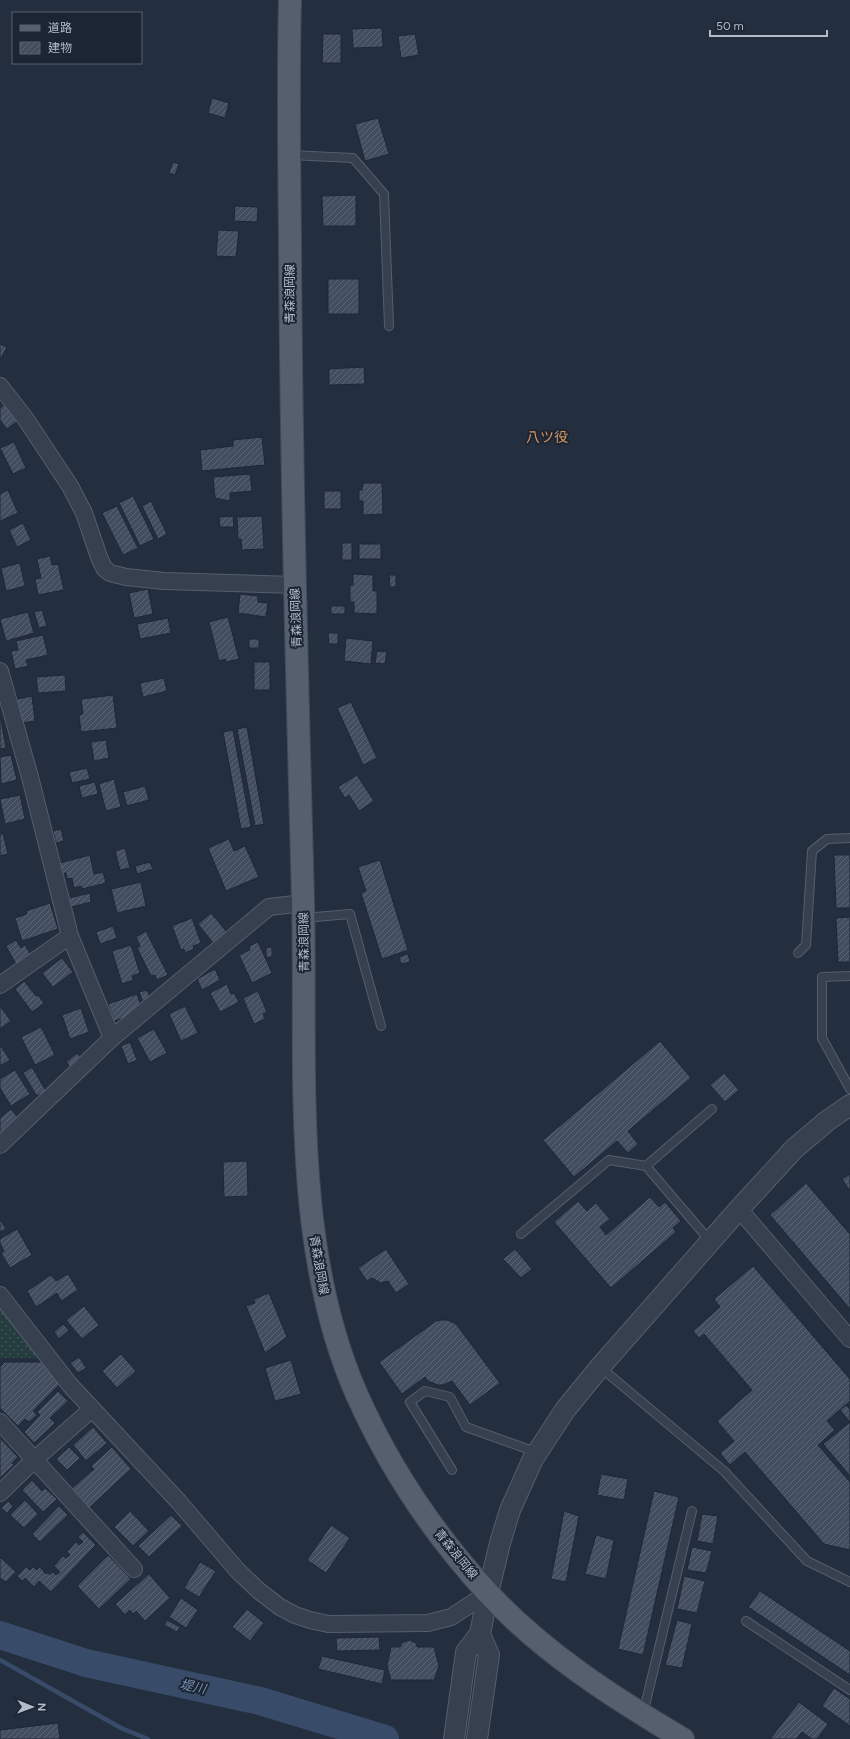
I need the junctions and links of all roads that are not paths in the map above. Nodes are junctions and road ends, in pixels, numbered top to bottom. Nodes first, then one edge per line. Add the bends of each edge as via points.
1 (290, 0) edge
2 (289, 155) junction
3 (389, 326) dead end
4 (0, 386) edge
5 (295, 585) junction
6 (0, 672) edge
7 (850, 838) edge
8 (303, 910) junction
9 (70, 936) junction
10 (798, 953) dead end
11 (850, 976) edge
12 (0, 985) edge
13 (381, 1026) dead end
14 (112, 1038) junction
15 (850, 1089) edge
16 (850, 1105) edge
17 (712, 1109) dead end
18 (0, 1145) edge
19 (646, 1166) junction
20 (739, 1209) junction
21 (521, 1234) dead end
22 (711, 1242) junction
23 (0, 1295) edge
24 (850, 1339) edge
25 (600, 1367) junction
26 (92, 1409) junction
27 (0, 1422) edge
28 (538, 1453) junction
29 (34, 1460) junction
30 (452, 1470) dead end
31 (0, 1493) edge
32 (692, 1511) dead end
33 (134, 1569) dead end
34 (850, 1582) edge
35 (488, 1593) junction
36 (746, 1621) dead end
37 (480, 1634) junction
38 (850, 1690) edge
39 (642, 1714) junction
40 (454, 1739) edge
41 (477, 1739) edge
42 (683, 1739) edge

1 - 2 main road, 青森浪岡線
2 - 3 lane via 353,158 384,194
2 - 5 main road, 青森浪岡線 via 290,386
4 - 5 street via 25,418 70,486 89,525 104,568 126,577 186,583
5 - 8 main road, 青森浪岡線
6 - 9 street via 30,777
7 - 10 lane via 827,839 812,851 806,945
8 - 13 lane via 350,914
8 - 14 street via 269,907
8 - 35 main road, 青森浪岡線 via 308,1174 313,1230 329,1314 356,1393 394,1465 415,1501 437,1531
9 - 12 street
9 - 14 street
11 - 15 lane via 822,977 822,1038
14 - 18 street
16 - 20 street via 794,1149
17 - 19 lane
19 - 21 lane via 609,1160
19 - 22 lane
20 - 22 street
20 - 24 street
22 - 25 street
23 - 26 street via 70,1385
25 - 28 street via 565,1410
25 - 34 lane via 724,1471 807,1562
26 - 29 street
26 - 35 street via 179,1502 237,1570 259,1591 295,1615 328,1624 428,1622 451,1617
27 - 29 street
28 - 30 lane via 466,1427 450,1397 425,1391 410,1402
28 - 35 street via 510,1510
29 - 31 street
29 - 33 street
32 - 39 lane
35 - 37 street
35 - 39 main road, 青森浪岡線 via 532,1634 582,1674
36 - 38 lane
37 - 40 street via 466,1652
37 - 41 street via 488,1655
39 - 42 main road, 青森浪岡線

